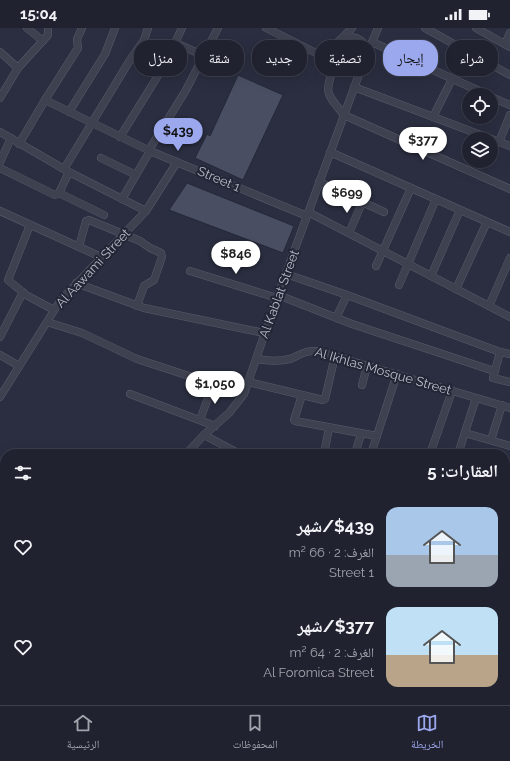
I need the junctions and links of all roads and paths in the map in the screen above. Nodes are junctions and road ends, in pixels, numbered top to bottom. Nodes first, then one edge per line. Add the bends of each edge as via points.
1 (27, 28) edge
2 (48, 28) edge
3 (82, 28) edge
4 (115, 28) edge
5 (148, 28) edge
6 (182, 28) edge
7 (218, 28) edge
8 (266, 28) edge
9 (352, 28) edge
10 (378, 28) edge
11 (425, 28) edge
12 (476, 28) edge
13 (510, 33) edge
14 (341, 39) joint
15 (176, 40) edge
16 (212, 40) edge
17 (360, 40) edge
18 (373, 40) edge
19 (43, 41) junction
20 (375, 43) edge
21 (507, 46) edge
22 (0, 52) edge
23 (315, 54) edge
24 (18, 68) junction
25 (195, 74) edge
26 (510, 75) edge
27 (158, 76) edge
28 (330, 76) edge
29 (358, 76) edge
30 (452, 79) junction
31 (354, 86) junction
32 (472, 88) edge
33 (0, 98) edge
34 (44, 100) junction
35 (498, 100) edge
36 (510, 105) edge
37 (68, 112) junction
38 (344, 115) junction
39 (510, 115) edge
40 (433, 117) junction
41 (92, 123) junction
42 (0, 132) edge
43 (120, 137) junction
44 (11, 138) junction
45 (499, 142) junction
46 (19, 144) junction
47 (510, 146) edge
48 (149, 151) junction
49 (330, 152) junction
50 (101, 158) dead end
51 (0, 162) edge
52 (177, 162) junction
53 (0, 168) edge
54 (66, 171) junction
55 (136, 175) junction
56 (319, 182) junction
57 (411, 188) junction
58 (510, 189) edge
59 (59, 193) junction
60 (122, 199) junction
61 (436, 199) junction
62 (362, 202) junction
63 (460, 210) junction
64 (0, 211) edge
65 (146, 211) junction
66 (384, 212) dead end
67 (104, 214) dead end
68 (307, 214) junction
69 (487, 222) junction
70 (30, 225) junction
71 (510, 232) edge
72 (349, 233) junction
73 (123, 235) junction
74 (79, 247) junction
75 (383, 251) junction
76 (101, 257) junction
77 (510, 258) edge
78 (408, 264) junction
79 (376, 266) dead end
80 (190, 271) dead end
81 (286, 274) junction
82 (431, 276) junction
83 (76, 283) junction
84 (398, 285) dead end
85 (456, 289) junction
86 (23, 292) junction
87 (346, 294) junction
88 (277, 296) junction
89 (137, 306) junction
90 (489, 306) junction
91 (54, 310) junction
92 (510, 317) edge
93 (336, 318) junction
94 (47, 322) junction
95 (264, 333) junction
96 (0, 337) edge
97 (500, 352) junction
98 (510, 354) edge
99 (0, 355) edge
100 (335, 356) junction
101 (256, 359) junction
102 (19, 366) junction
103 (367, 366) junction
104 (494, 371) junction
105 (397, 374) junction
106 (248, 382) junction
107 (510, 382) edge
108 (213, 384) junction
109 (362, 385) dead end
110 (452, 391) junction
111 (130, 394) dead end
112 (244, 394) junction
113 (0, 395) edge
114 (302, 396) junction
115 (476, 398) junction
116 (502, 405) junction
117 (510, 408) edge
118 (200, 420) junction
119 (215, 426) junction
120 (329, 428) junction
121 (465, 433) junction
122 (361, 434) junction
123 (204, 435) junction
124 (377, 436) junction
125 (491, 440) junction
126 (510, 446) edge
127 (191, 449) edge
128 (231, 449) edge
129 (325, 449) edge
130 (356, 449) edge
131 (375, 449) edge
132 (432, 449) edge
133 (460, 449) edge

1 - 19 street
2 - 19 street via 48,35
3 - 34 street via 77,39 78,48
4 - 37 street via 105,54
5 - 41 street via 144,40
6 - 15 street
7 - 16 street
8 - 23 street
9 - 14 street
10 - 18 street
11 - 26 street
12 - 21 street
13 - 21 street
14 - 17 street via 349,36
19 - 24 street
20 - 30 street
22 - 24 street
24 - 33 street
25 - 48 street
27 - 43 street
28 - 38 street via 328,92
29 - 31 street, Al Kablat Street
30 - 32 street
30 - 40 street
31 - 38 street, Al Kablat Street
31 - 40 street
34 - 37 street, Street 1
34 - 46 street
35 - 36 street
37 - 41 street, Street 1
38 - 49 street, Al Kablat Street
38 - 58 street
39 - 45 street
40 - 45 street
41 - 43 street, Street 1
41 - 54 street
42 - 44 street
43 - 48 street, Street 1
44 - 46 street
44 - 51 street
45 - 47 street
46 - 54 street
48 - 52 street, Street 1
48 - 55 street
49 - 56 street, Al Kablat Street
49 - 57 street
50 - 55 street
52 - 65 street, Al Aawami Street
52 - 68 street, Street 1
53 - 59 street via 55,195
54 - 59 street
54 - 60 street
55 - 60 street
56 - 62 street
56 - 68 street, Al Kablat Street
57 - 61 street
57 - 75 street
59 - 67 street
60 - 65 street
61 - 63 street
61 - 78 street
62 - 66 street
62 - 72 street
63 - 69 street
63 - 82 street
64 - 70 street
65 - 73 street, Al Aawami Street
68 - 72 street, Street 1
68 - 81 street, Al Kablat Street
69 - 71 street
69 - 85 street
70 - 74 street
70 - 86 street via 8,280
72 - 75 street, Street 1
73 - 74 street via 87,220
73 - 76 street, Al Aawami Street
73 - 89 street via 140,241 162,255 154,280 144,286
74 - 76 street
75 - 78 street, Street 1
75 - 79 street
76 - 83 street, Al Aawami Street
77 - 90 street
78 - 82 street, Street 1
78 - 84 street
80 - 88 street
81 - 87 street
81 - 88 street, Al Kablat Street
82 - 85 street, Street 1
83 - 89 street
83 - 91 street, Al Aawami Street
85 - 90 street, Street 1
86 - 91 street
86 - 96 street
87 - 93 street
87 - 97 street
88 - 93 street
88 - 95 street, Al Kablat Street
89 - 95 street
90 - 92 street, Street 1
91 - 94 street, Al Aawami Street
93 - 104 street
94 - 102 street, Al Aawami Street
94 - 108 street via 82,333 137,359
95 - 101 street, Al Kablat Street
97 - 98 street
97 - 104 street
99 - 102 street
100 - 101 street, Al Ikhlas Mosque Street via 310,350 280,361
100 - 103 street, Al Ikhlas Mosque Street
100 - 114 street via 325,399
101 - 106 street, Al Kablat Street
102 - 113 street, Al Aawami Street
103 - 105 street, Al Ikhlas Mosque Street
103 - 109 street
104 - 107 street via 493,378
105 - 110 street, Al Ikhlas Mosque Street
105 - 124 street
106 - 112 street, Al Kablat Street
106 - 114 street
108 - 112 street
108 - 118 street
110 - 115 street, Al Ikhlas Mosque Street
110 - 132 street
111 - 118 street
112 - 119 street, Al Kablat Street
114 - 120 street via 294,421
115 - 116 street, Al Ikhlas Mosque Street
115 - 121 street
116 - 117 street, Al Ikhlas Mosque Street
116 - 125 street
118 - 119 street
119 - 123 street, Al Kablat Street
120 - 122 street
120 - 129 street
121 - 125 street
121 - 133 street
122 - 124 street
122 - 130 street
123 - 127 street, Al Kablat Street
123 - 128 street
124 - 131 street
125 - 126 street

